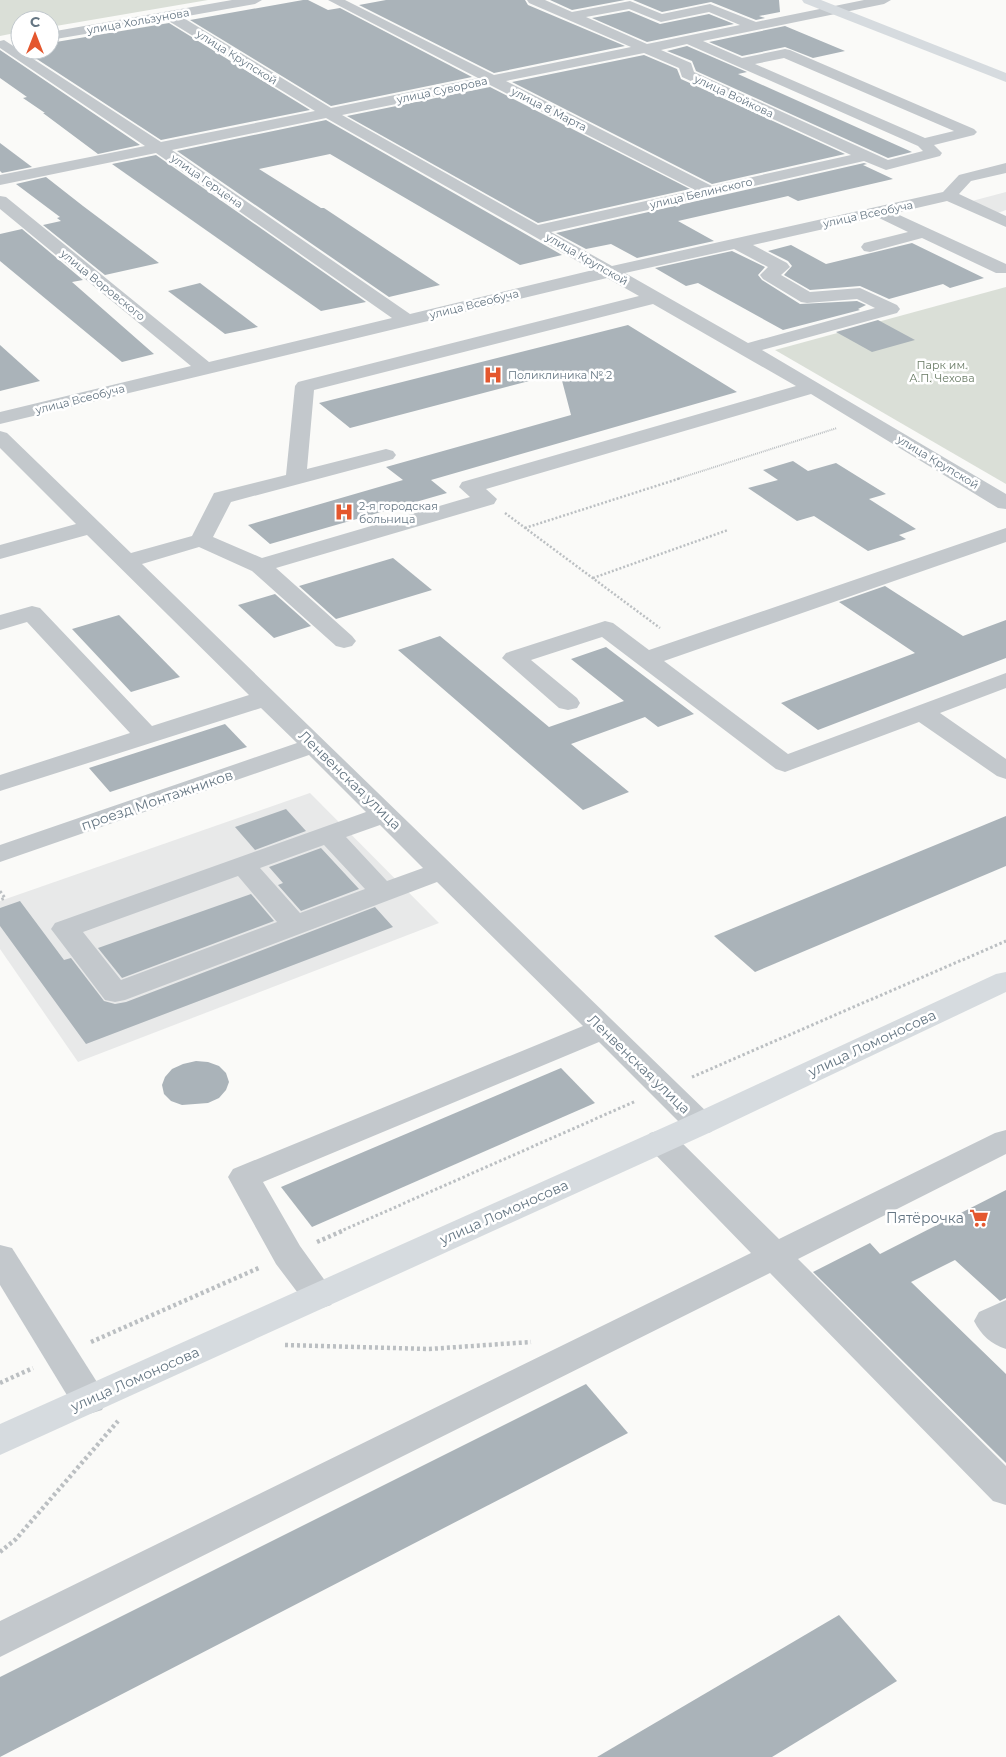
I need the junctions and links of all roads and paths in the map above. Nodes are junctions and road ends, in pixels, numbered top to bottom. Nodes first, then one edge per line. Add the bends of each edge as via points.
1 (255, 0) edge
2 (335, 0) edge
3 (534, 0) edge
4 (809, 0) edge
5 (884, 0) edge
6 (834, 10) junction
7 (169, 15) junction
8 (571, 16) junction
9 (754, 26) junction
10 (60, 34) edge
11 (689, 40) junction
12 (8, 43) edge
13 (646, 48) junction
14 (740, 63) junction
15 (1006, 78) edge
16 (492, 80) junction
17 (328, 113) junction
18 (923, 143) junction
19 (159, 148) junction
20 (866, 156) junction
21 (1006, 168) edge
22 (0, 180) edge
23 (710, 191) junction
24 (949, 196) junction
25 (0, 201) edge
26 (879, 212) junction
27 (1006, 222) edge
28 (537, 230) junction
29 (924, 233) junction
30 (736, 243) junction
31 (870, 247) dead end
32 (1002, 269) dead end
33 (608, 272) junction
34 (655, 298) junction
35 (408, 320) junction
36 (346, 335) junction
37 (746, 349) junction
38 (387, 365) junction
39 (206, 369) junction
40 (813, 387) junction
41 (0, 418) edge
42 (866, 419) junction
43 (2, 442) edge
44 (386, 454) dead end
45 (296, 477) junction
46 (486, 499) junction
47 (1006, 503) edge
48 (91, 527) junction
49 (525, 528) junction
50 (728, 530) dead end
51 (1006, 535) edge
52 (201, 540) junction
53 (0, 552) edge
54 (126, 561) junction
55 (260, 566) junction
56 (592, 578) junction
57 (0, 623) edge
58 (344, 641) dead end
59 (685, 646) junction
60 (646, 659) junction
61 (1006, 680) edge
62 (266, 698) junction
63 (568, 703) dead end
64 (922, 712) junction
65 (147, 736) junction
66 (314, 745) junction
67 (1006, 771) edge
68 (0, 783) edge
69 (385, 814) junction
70 (329, 834) junction
71 (0, 854) edge
72 (244, 865) junction
73 (442, 870) junction
74 (0, 891) edge
75 (383, 893) junction
76 (0, 900) edge
77 (295, 925) junction
78 (1006, 941) edge
79 (1006, 981) edge
80 (604, 1029) junction
81 (664, 1089) junction
82 (700, 1124) junction
83 (661, 1141) junction
84 (1006, 1141) edge
85 (288, 1255) junction
86 (775, 1256) junction
87 (0, 1257) edge
88 (319, 1296) junction
89 (1006, 1313) edge
90 (1006, 1336) edge
91 (535, 1342) dead end
92 (282, 1345) dead end
93 (61, 1356) junction
94 (0, 1383) edge
95 (89, 1400) junction
96 (126, 1417) dead end
97 (0, 1440) edge
98 (1006, 1490) edge
99 (0, 1552) edge
100 (0, 1640) edge

1 - 7 street, улица Хользунова
2 - 16 street, улица 8 Марта
3 - 8 street, улица Войкова
4 - 6 main road
5 - 6 street, улица Суворова
6 - 9 street, улица Суворова
6 - 15 main road
7 - 10 street, улица Хользунова
7 - 17 street, улица Крупской
8 - 9 street via 630,5 661,18 710,8
8 - 13 street, улица Войкова
9 - 11 street, улица Суворова
11 - 13 street, улица Суворова
11 - 14 street
12 - 19 street, улица Герцена
13 - 16 street, улица Суворова
13 - 20 street, улица Войкова via 686,66 687,74
14 - 18 street
14 - 18 street via 784,53 969,132
16 - 17 street, улица Суворова
16 - 23 street, улица 8 Марта
17 - 19 street, улица Суворова
17 - 28 street, улица Крупской
18 - 20 street, улица Войкова via 934,153 886,165
19 - 22 street, улица Суворова
19 - 35 street, улица Герцена
20 - 23 street, улица Белинского
21 - 24 street via 965,178
23 - 28 street, улица Белинского
24 - 26 street, улица Всеобуча
24 - 27 street
25 - 39 street, улица Воровского
26 - 29 street
26 - 30 street, улица Всеобуча
28 - 33 street, улица Крупской
29 - 31 street
29 - 32 street
30 - 33 street, улица Всеобуча
30 - 37 street via 781,267 768,275 807,298 860,294 891,309
33 - 34 street, улица Крупской
33 - 35 street, улица Всеобуча
34 - 37 street, улица Крупской
34 - 38 street
35 - 36 street, улица Всеобуча
36 - 38 street
36 - 39 street, улица Всеобуча
37 - 40 street, улица Крупской
38 - 45 street via 305,386
39 - 41 street, улица Всеобуча
40 - 42 street, улица Крупской
40 - 46 street via 470,488
42 - 47 street, улица Крупской
42 - 49 path
43 - 48 street, Ленвенская улица
44 - 45 street
45 - 52 street via 222,498
46 - 49 path
46 - 55 street
48 - 53 street
48 - 54 street, Ленвенская улица
49 - 56 path
50 - 56 path
51 - 59 street
52 - 54 street
52 - 55 street
54 - 62 street, Ленвенская улица
55 - 58 street
56 - 59 path
57 - 65 street via 32,613
59 - 60 street
60 - 63 street via 605,628 514,658
60 - 64 street via 785,764
61 - 64 street
62 - 65 street
62 - 66 street, Ленвенская улица
64 - 67 street
65 - 68 street
66 - 69 street, Ленвенская улица
66 - 71 street, проезд Монтажников
69 - 70 street
69 - 73 street, Ленвенская улица
70 - 72 street
70 - 75 street
72 - 77 street
72 - 77 street via 65,929 115,993
73 - 75 street
73 - 80 street, Ленвенская улица
74 - 76 path via 5,898
75 - 77 street
78 - 81 path
79 - 82 main road, улица Ломоносова
80 - 81 street, Ленвенская улица
80 - 85 street via 244,1177
81 - 82 street, Ленвенская улица
81 - 85 path
82 - 83 main road, улица Ломоносова
83 - 86 street
83 - 88 main road, улица Ломоносова
84 - 86 street
85 - 88 street
85 - 93 path
86 - 98 street
86 - 100 street
87 - 93 street
88 - 95 main road, улица Ломоносова
89 - 90 street via 991,1321
91 - 92 path via 430,1348
93 - 94 path
93 - 95 street
95 - 97 main road, улица Ломоносова
96 - 99 path via 117,1421 16,1539

